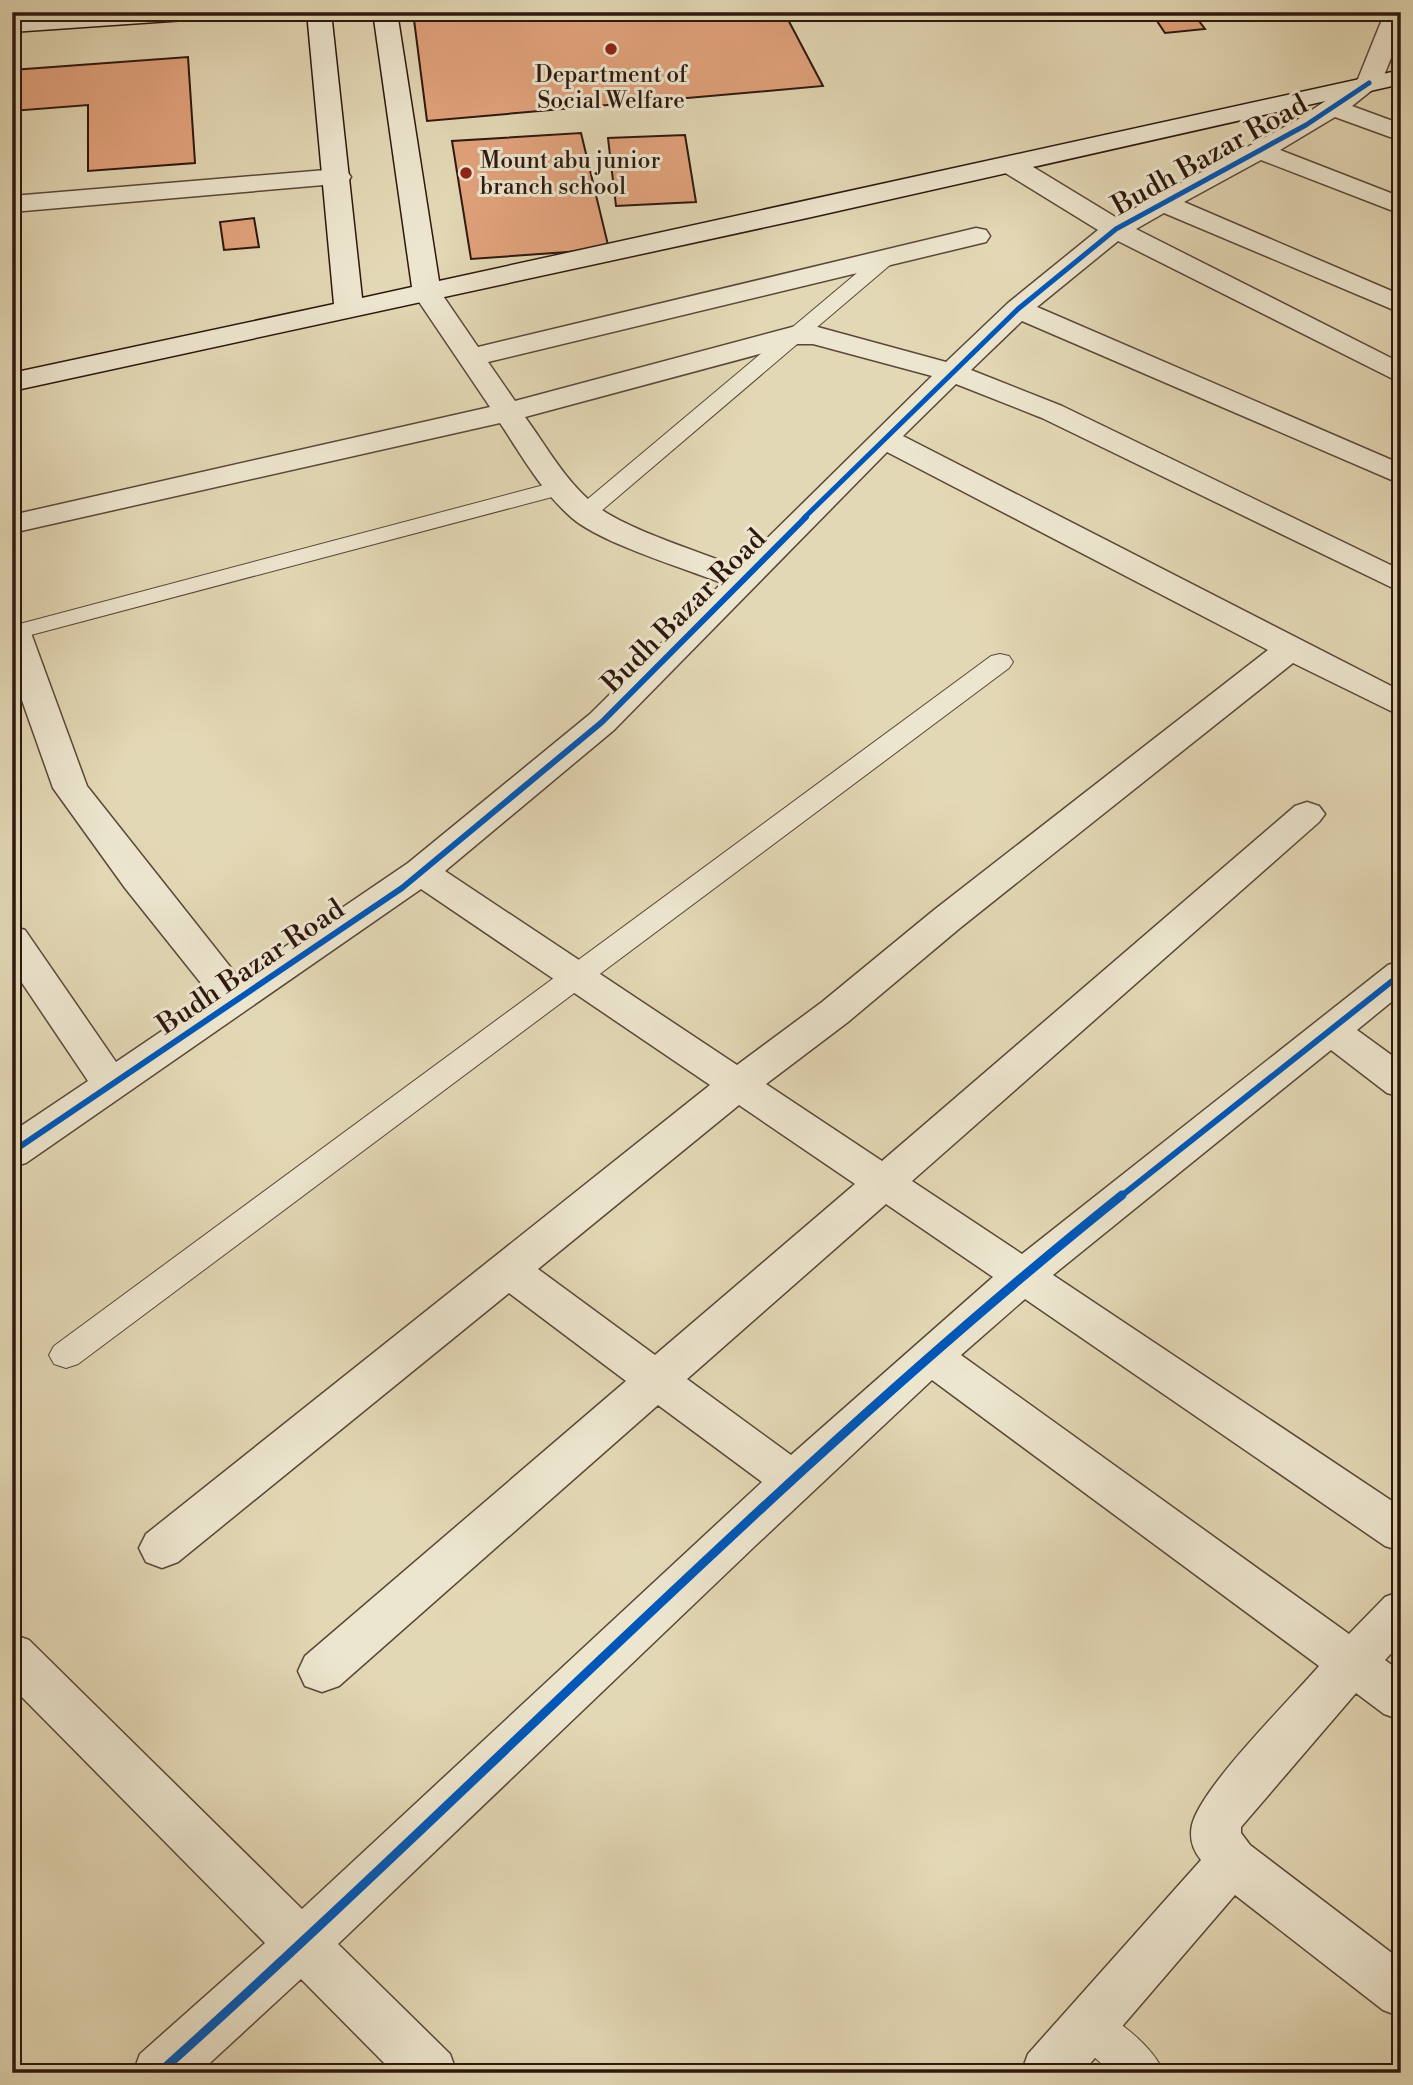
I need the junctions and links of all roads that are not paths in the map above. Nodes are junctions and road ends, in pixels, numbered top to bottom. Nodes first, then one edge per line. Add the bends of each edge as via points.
1 (200, 12) edge
2 (319, 12) edge
3 (385, 12) edge
4 (1398, 12) edge
5 (12, 25) edge
6 (1401, 77) edge
7 (1369, 83) junction
8 (1334, 108) junction
9 (1401, 133) edge
10 (1260, 151) junction
11 (1011, 165) junction
12 (338, 177) junction
13 (12, 204) edge
14 (1165, 204) junction
15 (1401, 206) edge
16 (1116, 229) junction
17 (976, 236) dead end
18 (883, 261) junction
19 (427, 293) junction
20 (1401, 306) edge
21 (1018, 309) junction
22 (349, 310) junction
23 (796, 335) junction
24 (471, 357) junction
25 (953, 373) junction
26 (1401, 374) edge
27 (12, 382) edge
28 (509, 412) junction
29 (884, 438) junction
30 (1401, 475) edge
31 (559, 488) junction
32 (585, 513) junction
33 (12, 524) edge
34 (742, 580) junction
35 (1401, 582) edge
36 (13, 631) edge
37 (1290, 648) junction
38 (1000, 662) dead end
39 (1401, 705) edge
40 (1307, 814) dead end
41 (421, 873) junction
42 (12, 939) edge
43 (1401, 974) edge
44 (576, 976) junction
45 (236, 1001) junction
46 (1331, 1030) junction
47 (1401, 1083) edge
48 (111, 1085) junction
49 (737, 1085) junction
50 (12, 1152) edge
51 (884, 1185) junction
52 (510, 1271) junction
53 (1024, 1274) junction
54 (66, 1355) dead end
55 (931, 1356) junction
56 (656, 1380) junction
57 (793, 1481) junction
58 (1401, 1532) edge
59 (162, 1548) dead end
60 (1401, 1611) edge
61 (12, 1655) edge
62 (1351, 1664) junction
63 (322, 1671) dead end
64 (1401, 1699) edge
65 (1232, 1862) junction
66 (303, 1945) junction
67 (1401, 1992) edge
68 (1088, 2026) junction
69 (159, 2073) edge
70 (431, 2073) edge
71 (1047, 2073) edge
72 (1144, 2073) edge

1 - 5 street
2 - 12 street
3 - 19 street
4 - 7 street
6 - 7 street, Budh Bazar Road
7 - 8 street, Budh Bazar Road
7 - 11 street
8 - 9 street
8 - 10 street, Budh Bazar Road
10 - 14 street, Budh Bazar Road
10 - 15 street
11 - 16 street
11 - 19 street
12 - 13 street
12 - 22 street
14 - 16 street, Budh Bazar Road
14 - 20 street
16 - 21 street, Budh Bazar Road
16 - 26 street
17 - 18 street
18 - 23 lane
18 - 24 street
19 - 22 street
19 - 24 street
21 - 25 street, Budh Bazar Road
21 - 30 street
22 - 27 street
23 - 25 street via 831,338
23 - 28 street
23 - 32 lane
24 - 28 street
25 - 29 street, Budh Bazar Road
25 - 35 street via 1052,412
28 - 31 street
28 - 33 street
29 - 34 street, Budh Bazar Road
29 - 37 street
31 - 32 street
31 - 36 lane
32 - 34 street
34 - 41 street, Budh Bazar Road via 602,722
36 - 45 street via 70,788
37 - 39 street
37 - 49 street
38 - 44 lane
40 - 51 street
41 - 44 street
41 - 45 street, Budh Bazar Road
42 - 48 street
43 - 46 street
44 - 49 street
44 - 54 lane
45 - 48 street, Budh Bazar Road
46 - 47 street
46 - 53 street
48 - 50 street, Budh Bazar Road
49 - 51 street
49 - 52 street
51 - 53 street
51 - 56 street
52 - 56 street
52 - 59 street
53 - 55 street
53 - 58 street
55 - 57 street
55 - 62 street
56 - 57 street
56 - 63 street
57 - 66 street
60 - 62 street
61 - 66 street
62 - 64 street
62 - 65 street via 1224,1811 1215,1839
65 - 67 street
65 - 68 street
66 - 69 street
66 - 70 street
68 - 71 street
68 - 72 lane

